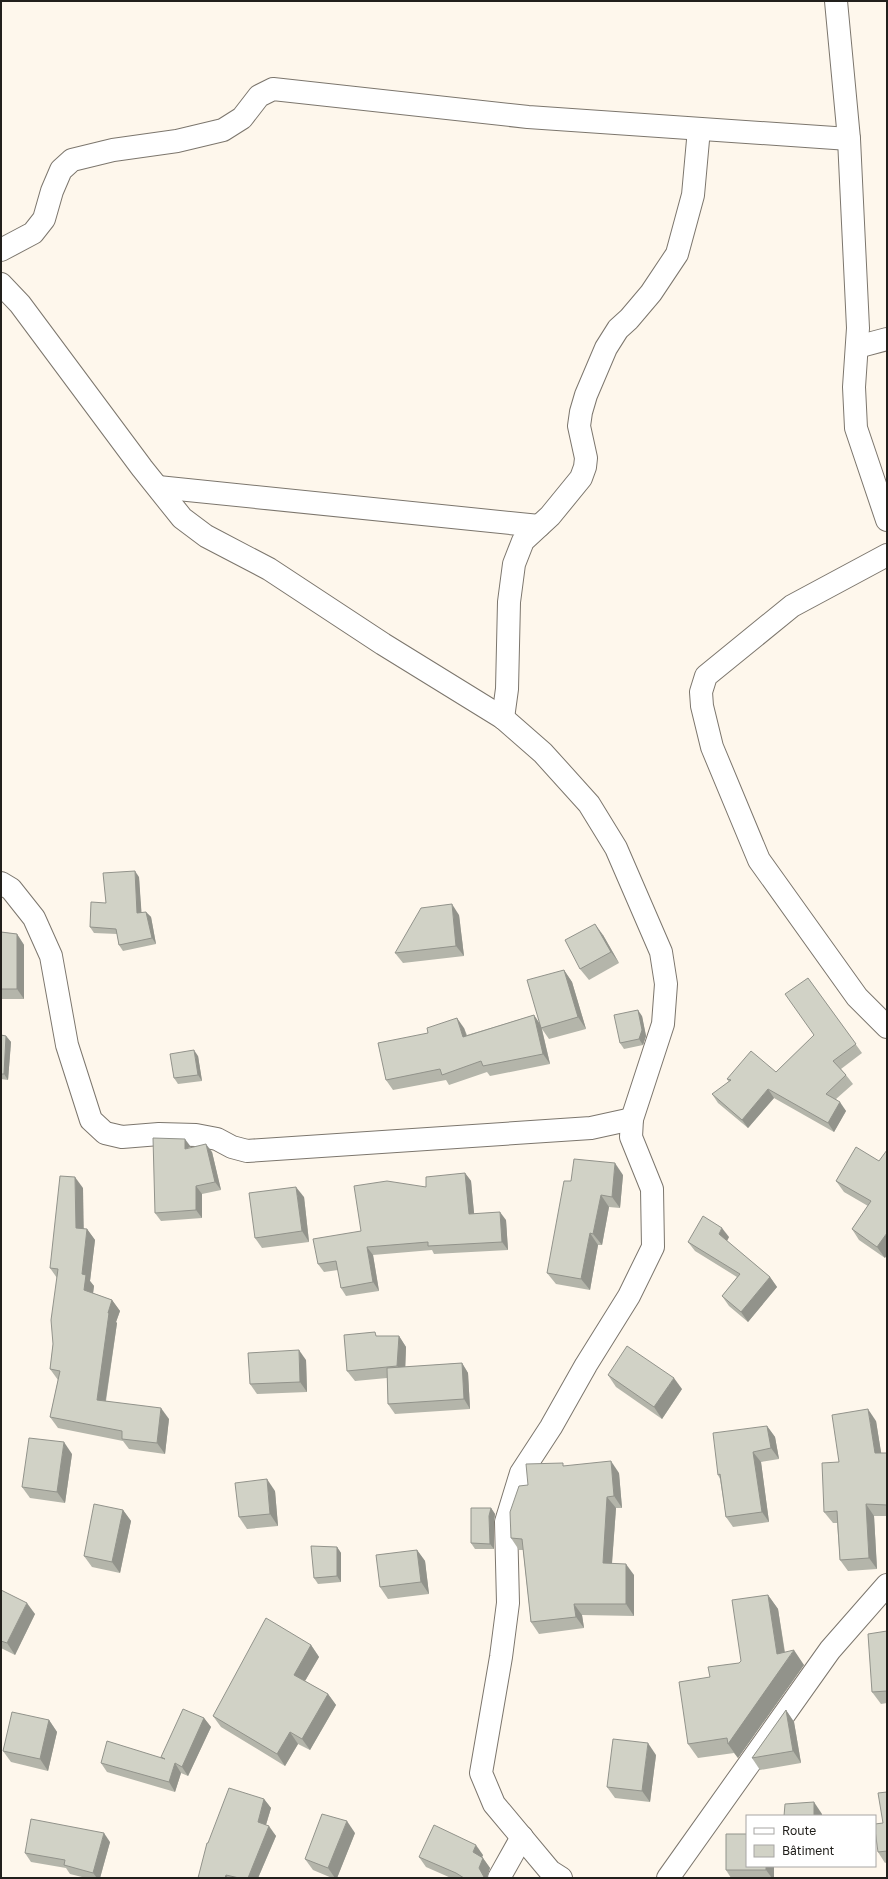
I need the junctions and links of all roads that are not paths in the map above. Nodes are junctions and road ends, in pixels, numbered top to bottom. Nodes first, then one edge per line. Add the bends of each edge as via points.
1 (836, 1) edge
2 (699, 129) junction
3 (849, 139) junction
4 (1, 250) edge
5 (1, 284) edge
6 (887, 339) edge
7 (857, 347) junction
8 (158, 488) junction
9 (883, 494) edge
10 (887, 520) edge
11 (539, 526) junction
12 (887, 554) edge
13 (503, 718) junction
14 (1, 883) edge
15 (887, 1027) edge
16 (632, 1119) junction
17 (887, 1585) edge
18 (522, 1837) junction
19 (499, 1878) edge
20 (561, 1878) edge
21 (668, 1878) edge

1 - 3 street
2 - 3 street
2 - 4 street via 528,117 273,89 259,96 242,118 223,130 72,160 61,170 44,219 33,232
2 - 11 street via 693,195 678,254 651,293 618,329 606,348 581,412 580,426 586,458 581,478
3 - 7 street
5 - 8 street via 20,304
6 - 7 street
7 - 9 street via 854,387 856,428
8 - 11 street
8 - 13 street via 182,518 206,536 269,569 383,644
9 - 10 street
11 - 13 street via 523,540 514,564 509,602 508,689
12 - 15 street via 792,606 706,676 701,692 712,747 759,860 857,998
13 - 16 street via 543,753 589,804 616,848 661,952 666,984 663,1024
14 - 16 street via 11,890 34,918 51,956 66,1045 91,1120 105,1133 122,1137 196,1135 217,1139 247,1151 591,1128
16 - 18 street via 631,1137 652,1189 653,1247 629,1296 521,1473 506,1522 508,1603 499,1673 481,1773 494,1804
17 - 21 street via 830,1650
18 - 19 street
18 - 20 street via 550,1870

